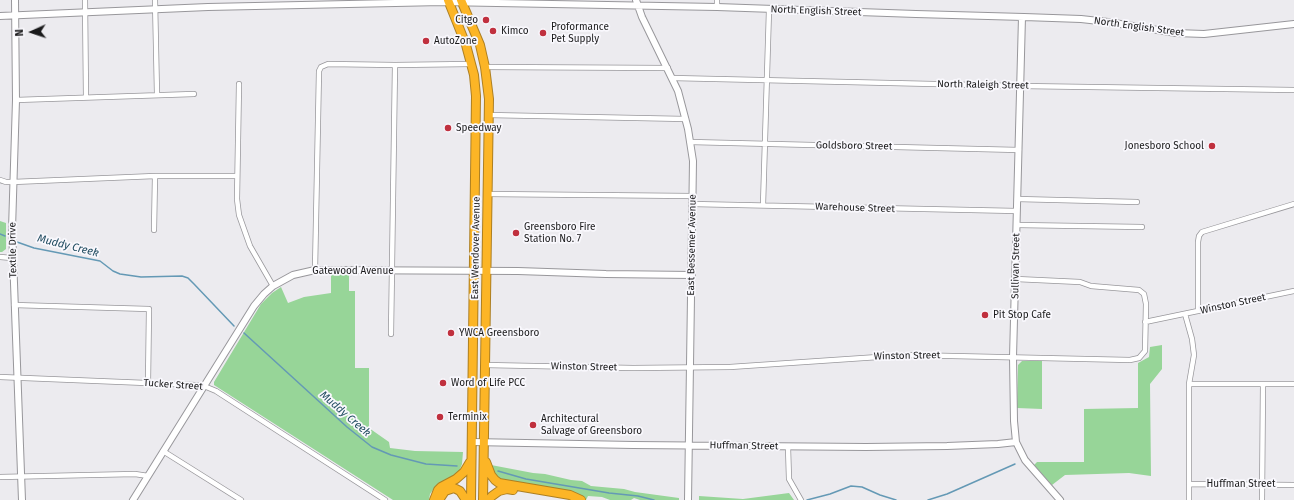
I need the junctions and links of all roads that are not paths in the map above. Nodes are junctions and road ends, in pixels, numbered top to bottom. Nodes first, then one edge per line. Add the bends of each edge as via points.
1 (15, 0) edge
2 (85, 0) edge
3 (155, 0) edge
4 (717, 0) edge
5 (449, 1) edge
6 (462, 1) edge
7 (559, 2) edge
8 (306, 3) edge
9 (637, 3) edge
10 (717, 7) junction
11 (155, 9) junction
12 (768, 10) junction
13 (85, 13) junction
14 (0, 16) edge
15 (15, 16) junction
16 (1022, 17) junction
17 (1294, 24) edge
18 (472, 64) junction
19 (396, 65) junction
20 (485, 67) junction
21 (668, 68) junction
22 (672, 78) junction
23 (767, 80) junction
24 (238, 84) dead end
25 (1021, 86) junction
26 (1294, 92) edge
27 (157, 94) junction
28 (194, 94) dead end
29 (86, 97) junction
30 (16, 100) junction
31 (488, 115) junction
32 (686, 119) junction
33 (690, 142) junction
34 (765, 144) junction
35 (1019, 150) junction
36 (155, 176) junction
37 (238, 176) junction
38 (0, 180) edge
39 (14, 182) junction
40 (487, 194) junction
41 (692, 196) junction
42 (1017, 199) junction
43 (1137, 202) dead end
44 (692, 204) junction
45 (1294, 204) edge
46 (763, 205) junction
47 (1017, 211) junction
48 (1017, 225) junction
49 (1142, 227) dead end
50 (154, 230) dead end
51 (0, 257) edge
52 (12, 258) junction
53 (315, 270) junction
54 (392, 270) junction
55 (474, 271) junction
56 (486, 271) junction
57 (692, 275) junction
58 (1016, 279) junction
59 (273, 286) junction
60 (1294, 291) edge
61 (14, 305) junction
62 (1198, 311) junction
63 (1185, 314) junction
64 (1145, 322) junction
65 (391, 334) dead end
66 (1013, 357) junction
67 (485, 365) junction
68 (690, 368) junction
69 (0, 377) edge
70 (18, 378) junction
71 (148, 383) junction
72 (1189, 384) junction
73 (1263, 384) junction
74 (1294, 384) edge
75 (204, 386) junction
76 (472, 442) junction
77 (484, 442) junction
78 (1016, 442) junction
79 (690, 446) junction
80 (788, 446) junction
81 (163, 451) junction
82 (484, 455) junction
83 (471, 458) junction
84 (148, 476) junction
85 (0, 477) edge
86 (22, 477) junction
87 (1189, 484) junction
88 (1262, 484) junction
89 (1294, 485) edge
90 (377, 498) edge
91 (22, 500) edge
92 (133, 500) edge
93 (241, 500) edge
94 (386, 500) edge
95 (434, 500) edge
96 (439, 500) edge
97 (466, 500) edge
98 (471, 500) edge
99 (483, 500) edge
100 (488, 500) edge
101 (569, 500) edge
102 (580, 500) edge
103 (688, 500) edge
104 (801, 500) edge
105 (1060, 500) edge
106 (1189, 500) edge
107 (1262, 500) edge

1 - 15 street, Textile Drive
2 - 13 street
3 - 11 street
4 - 10 street
5 - 6 street, North English Street
5 - 8 street, North English Street
5 - 18 highway, East Wendover Avenue
6 - 7 street, North English Street
6 - 20 highway, East Wendover Avenue via 480,45
7 - 9 street, North English Street
8 - 11 street, North English Street
9 - 10 street, North English Street
9 - 21 street, East Bessemer Avenue
10 - 12 street, North English Street
11 - 13 street, North English Street
11 - 27 street
12 - 16 street, North English Street
12 - 23 street
13 - 15 street, North English Street
13 - 29 street
14 - 15 street, North English Street
15 - 30 street, Textile Drive
16 - 17 street, North English Street via 1081,19 1176,33 1204,34
16 - 25 street, Sullivan Street
18 - 19 street
18 - 55 highway, East Wendover Avenue via 476,102
19 - 53 street via 328,64 319,71
19 - 54 street
20 - 21 street
20 - 31 highway, East Wendover Avenue
21 - 22 street, East Bessemer Avenue
22 - 23 street, North Raleigh Street
22 - 32 street, East Bessemer Avenue
23 - 25 street, North Raleigh Street
23 - 34 street
24 - 37 street
25 - 26 street, North Raleigh Street
25 - 35 street, Sullivan Street
27 - 28 street
27 - 29 street
29 - 30 street
30 - 39 street, Textile Drive
31 - 32 street
31 - 40 highway, East Wendover Avenue
32 - 33 street, East Bessemer Avenue
33 - 34 street, Goldsboro Street
33 - 41 street, East Bessemer Avenue
34 - 35 street, Goldsboro Street
34 - 46 street
35 - 42 street, Sullivan Street
36 - 37 street
36 - 39 street
36 - 50 street
37 - 59 street via 239,215 243,228 250,246
38 - 39 street
39 - 52 street, Textile Drive
40 - 41 street
40 - 56 highway, East Wendover Avenue
41 - 44 street, East Bessemer Avenue
42 - 43 street
42 - 47 street, Sullivan Street
44 - 46 street, Warehouse Street
44 - 57 street, East Bessemer Avenue
45 - 62 street via 1202,232 1198,242
46 - 47 street, Warehouse Street
47 - 48 street, Sullivan Street
48 - 49 street
48 - 58 street, Sullivan Street
51 - 52 street
52 - 61 street, Textile Drive
53 - 54 street, Gatewood Avenue
53 - 59 street, Gatewood Avenue via 293,275
54 - 55 street, Gatewood Avenue
54 - 65 street
55 - 56 street, Gatewood Avenue
55 - 76 highway, East Wendover Avenue
56 - 57 street, Gatewood Avenue
56 - 67 highway, East Wendover Avenue
57 - 68 street, East Bessemer Avenue
58 - 64 street via 1080,282 1091,286 1139,290 1144,294 1146,304
58 - 66 street, Sullivan Street
59 - 75 street, Gatewood Avenue via 254,306
60 - 62 street, Winston Street
61 - 70 street, Textile Drive
61 - 71 street via 149,309
62 - 63 street, Winston Street
63 - 64 street, Winston Street
63 - 72 street via 1194,355
64 - 66 street, Winston Street via 1145,351 1139,358 1130,360
66 - 68 street, Winston Street via 908,355 747,367
66 - 78 street, Sullivan Street via 1013,417
67 - 68 street, Winston Street
67 - 77 highway, East Wendover Avenue
68 - 79 street, East Bessemer Avenue
69 - 70 street, Tucker Street
70 - 71 street, Tucker Street
70 - 86 street, Textile Drive
71 - 75 street, Tucker Street
72 - 73 street
72 - 87 street
73 - 74 street
73 - 88 street
75 - 81 street, Gatewood Avenue
75 - 90 street, Tucker Street via 216,391
76 - 77 street, Huffman Street
76 - 83 highway, East Wendover Avenue
77 - 79 street, Huffman Street
77 - 82 highway, East Wendover Avenue
78 - 80 street, Huffman Street via 947,446
78 - 105 street, Sullivan Street via 1024,460
79 - 80 street, Huffman Street
79 - 103 street, East Bessemer Avenue
80 - 104 street via 789,478
81 - 84 street, Gatewood Avenue
81 - 93 street
82 - 99 highway, East Wendover Avenue
82 - 102 highway via 491,475 499,483 570,495
83 - 95 highway via 464,472 441,486
83 - 98 highway, East Wendover Avenue
84 - 86 street via 135,474
84 - 92 street, Gatewood Avenue
85 - 86 street
86 - 91 street, Textile Drive
87 - 88 street, Huffman Street
87 - 106 street
88 - 89 street, Huffman Street
88 - 107 street
90 - 94 street, Tucker Street
96 - 97 highway via 445,491 454,488
100 - 101 highway via 495,493 507,489

